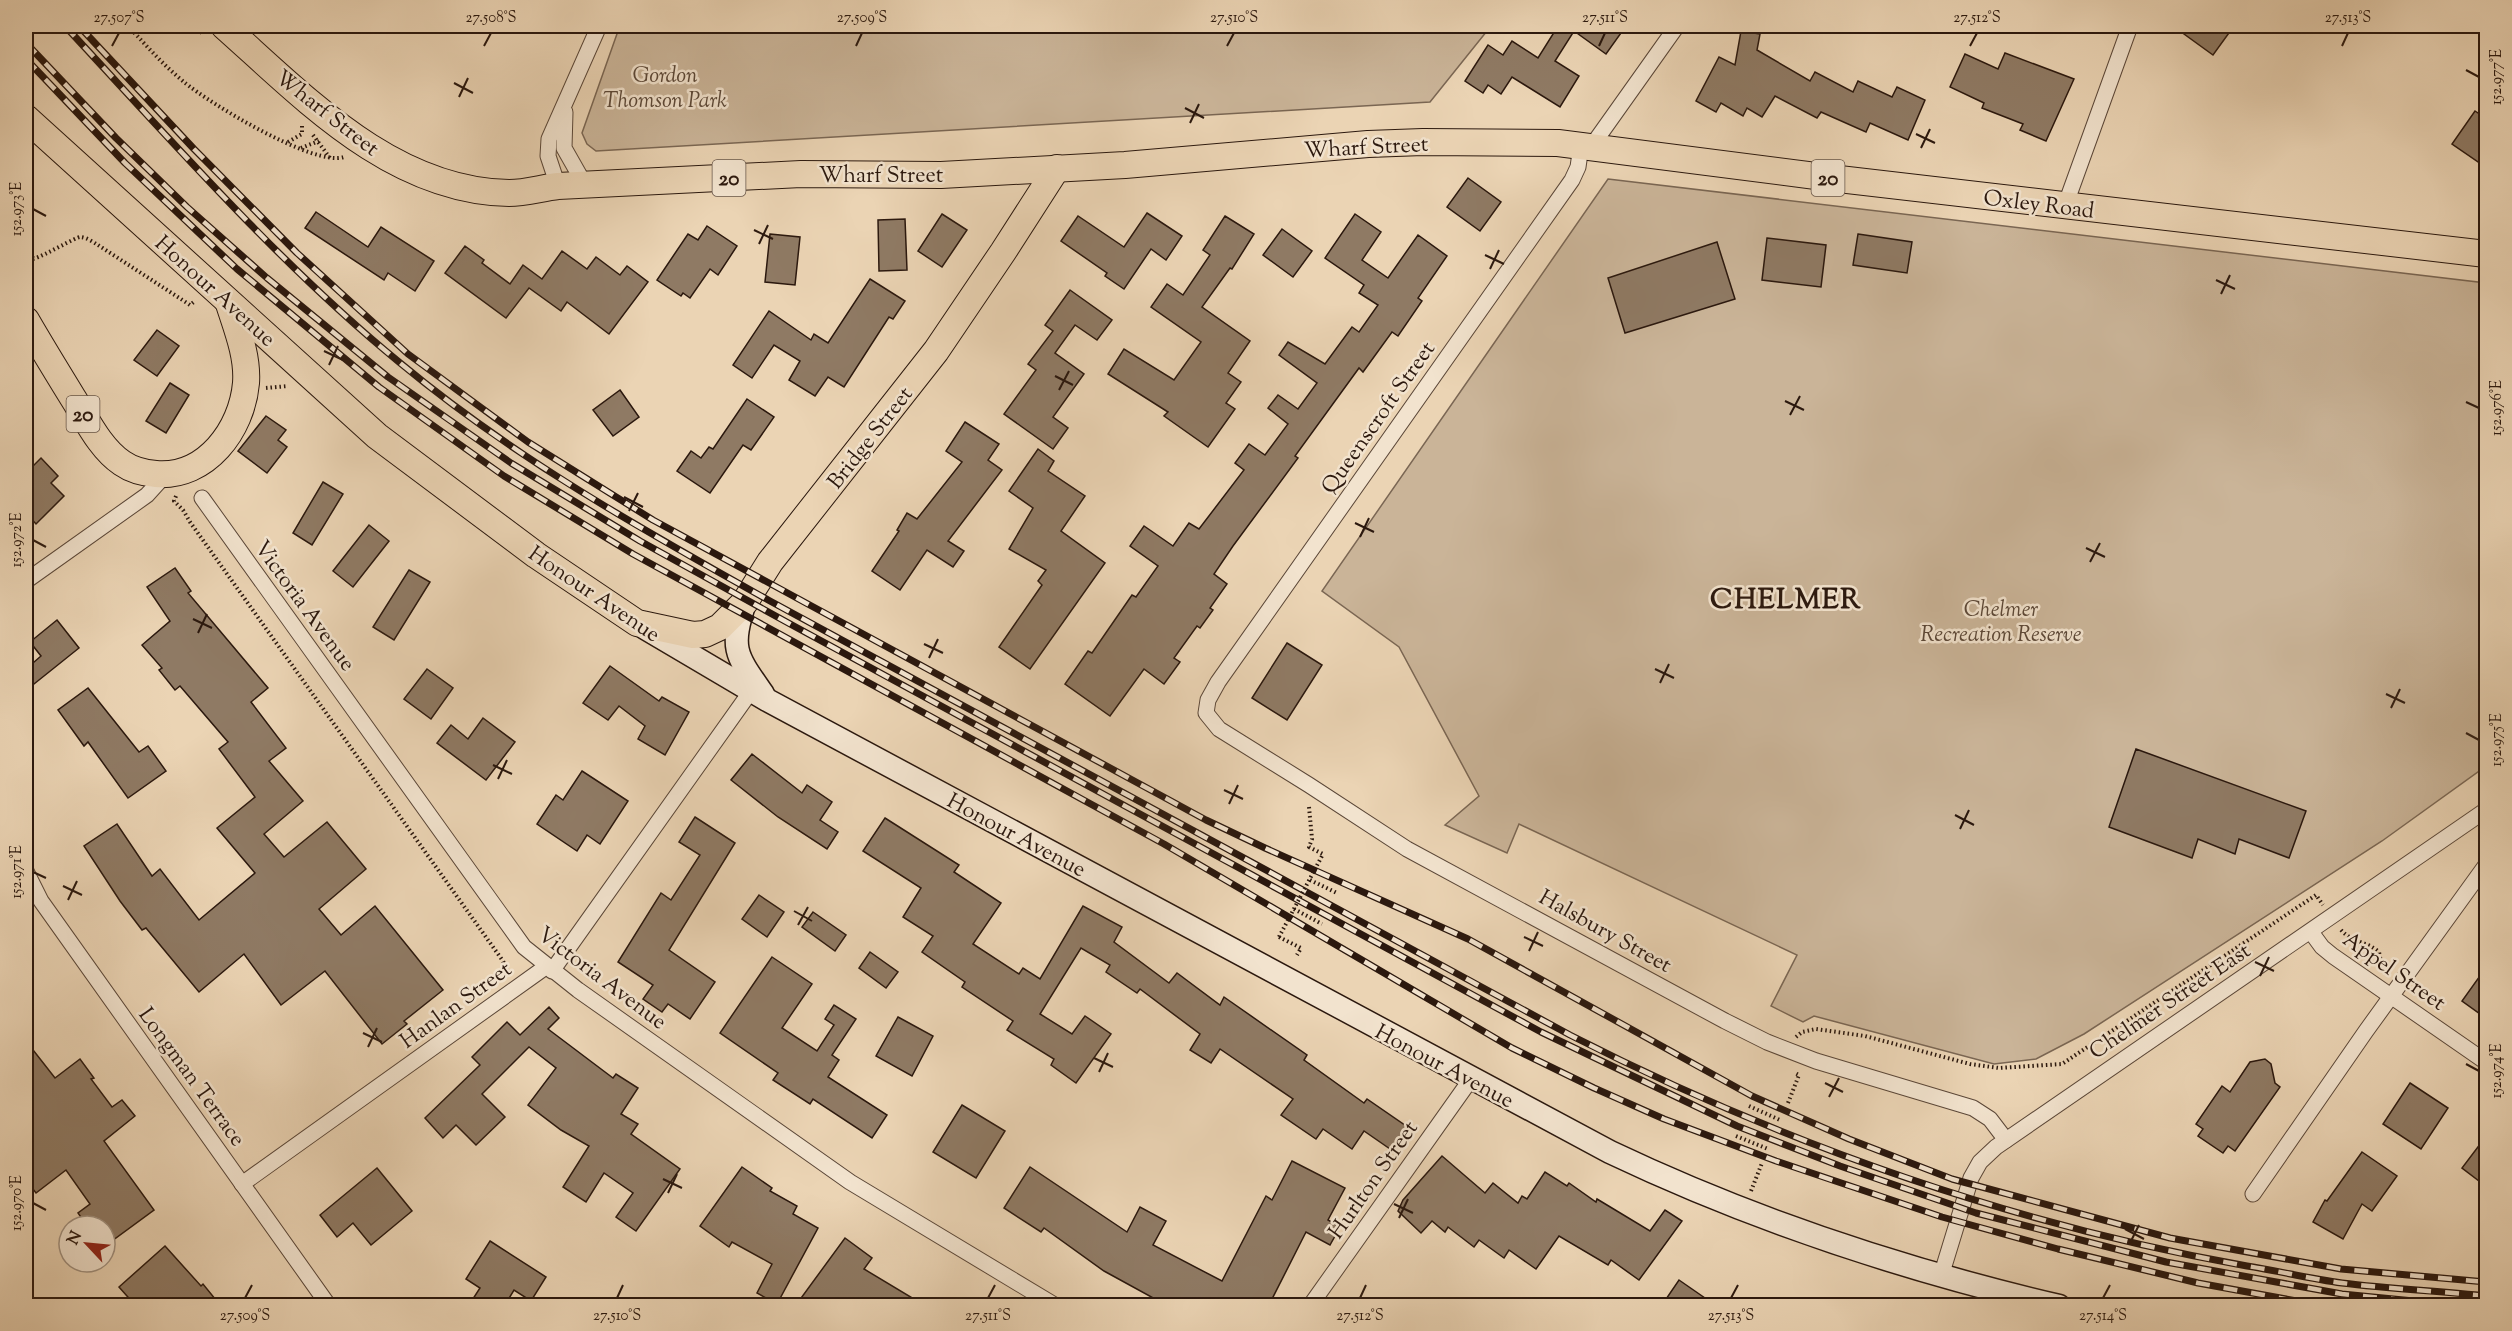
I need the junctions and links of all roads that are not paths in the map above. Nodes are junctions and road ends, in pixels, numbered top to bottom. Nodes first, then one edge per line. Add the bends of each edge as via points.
1 (224, 26) edge
2 (599, 26) edge
3 (1677, 26) edge
4 (2130, 26) edge
5 (565, 106) junction
6 (26, 117) edge
7 (1586, 146) junction
8 (1057, 168) junction
9 (585, 185) junction
10 (558, 186) junction
11 (2065, 206) junction
12 (2487, 254) edge
13 (229, 303) junction
14 (26, 321) edge
15 (166, 474) junction
16 (202, 498) dead end
17 (26, 581) edge
18 (745, 602) junction
19 (637, 623) junction
20 (759, 695) junction
21 (1206, 713) joint
22 (2487, 810) edge
23 (2487, 865) edge
24 (26, 871) edge
25 (2311, 932) junction
26 (550, 968) junction
27 (2392, 997) junction
28 (2487, 1062) edge
29 (1471, 1079) junction
30 (2006, 1140) junction
31 (242, 1184) junction
32 (2253, 1194) dead end
33 (1941, 1276) junction
34 (329, 1305) edge
35 (1056, 1305) edge
36 (1310, 1305) edge
37 (2059, 1305) edge

1 - 10 main road, Wharf Street / 20 via 334,122 374,151 408,169 487,191 529,192
2 - 5 street
3 - 7 street, Queenscroft Street
4 - 11 street
5 - 9 street via 563,144
5 - 10 street via 548,146
6 - 13 main road, Honour Avenue
7 - 8 main road, Wharf Street / 20 via 1517,141 1368,144
7 - 11 main road, Oxley Road / 20
7 - 21 street, Queenscroft Street via 1572,180 1218,682
8 - 9 main road, Wharf Street / 20 via 941,175 801,174
8 - 18 main road, Bridge Street via 948,334 770,562
9 - 10 main road, Wharf Street / 20
11 - 12 main road, Oxley Road / 20
13 - 15 main road, 20 via 246,364 240,409 228,434 209,457 188,471
13 - 19 main road, Honour Avenue via 377,436 519,543
14 - 15 main road, 20 via 112,455 135,470
15 - 17 street via 147,495
16 - 26 street, Victoria Avenue via 518,940
18 - 19 main road, Bridge Street via 725,623 705,634
18 - 20 main road via 737,651
19 - 20 main road, Honour Avenue
20 - 26 street, Hanlan Street
20 - 29 main road, Honour Avenue
21 - 30 street, Halsbury Street via 1226,734 1407,849 1725,1021 1791,1051 1965,1105 1986,1116
22 - 25 street, Chelmer Street East
23 - 27 street
24 - 31 street, Longman Terrace via 41,901
25 - 27 street, Appel Street via 2322,947
25 - 30 street, Chelmer Street East
26 - 31 street, Hanlan Street
26 - 35 street, Victoria Avenue via 850,1182
27 - 28 street, Appel Street
27 - 32 street
29 - 33 main road, Honour Avenue via 1655,1173 1884,1260
29 - 36 street, Hurlton Street
30 - 33 street, Chelmer Street East via 1975,1170
31 - 34 street, Longman Terrace
33 - 37 main road, Honour Avenue

